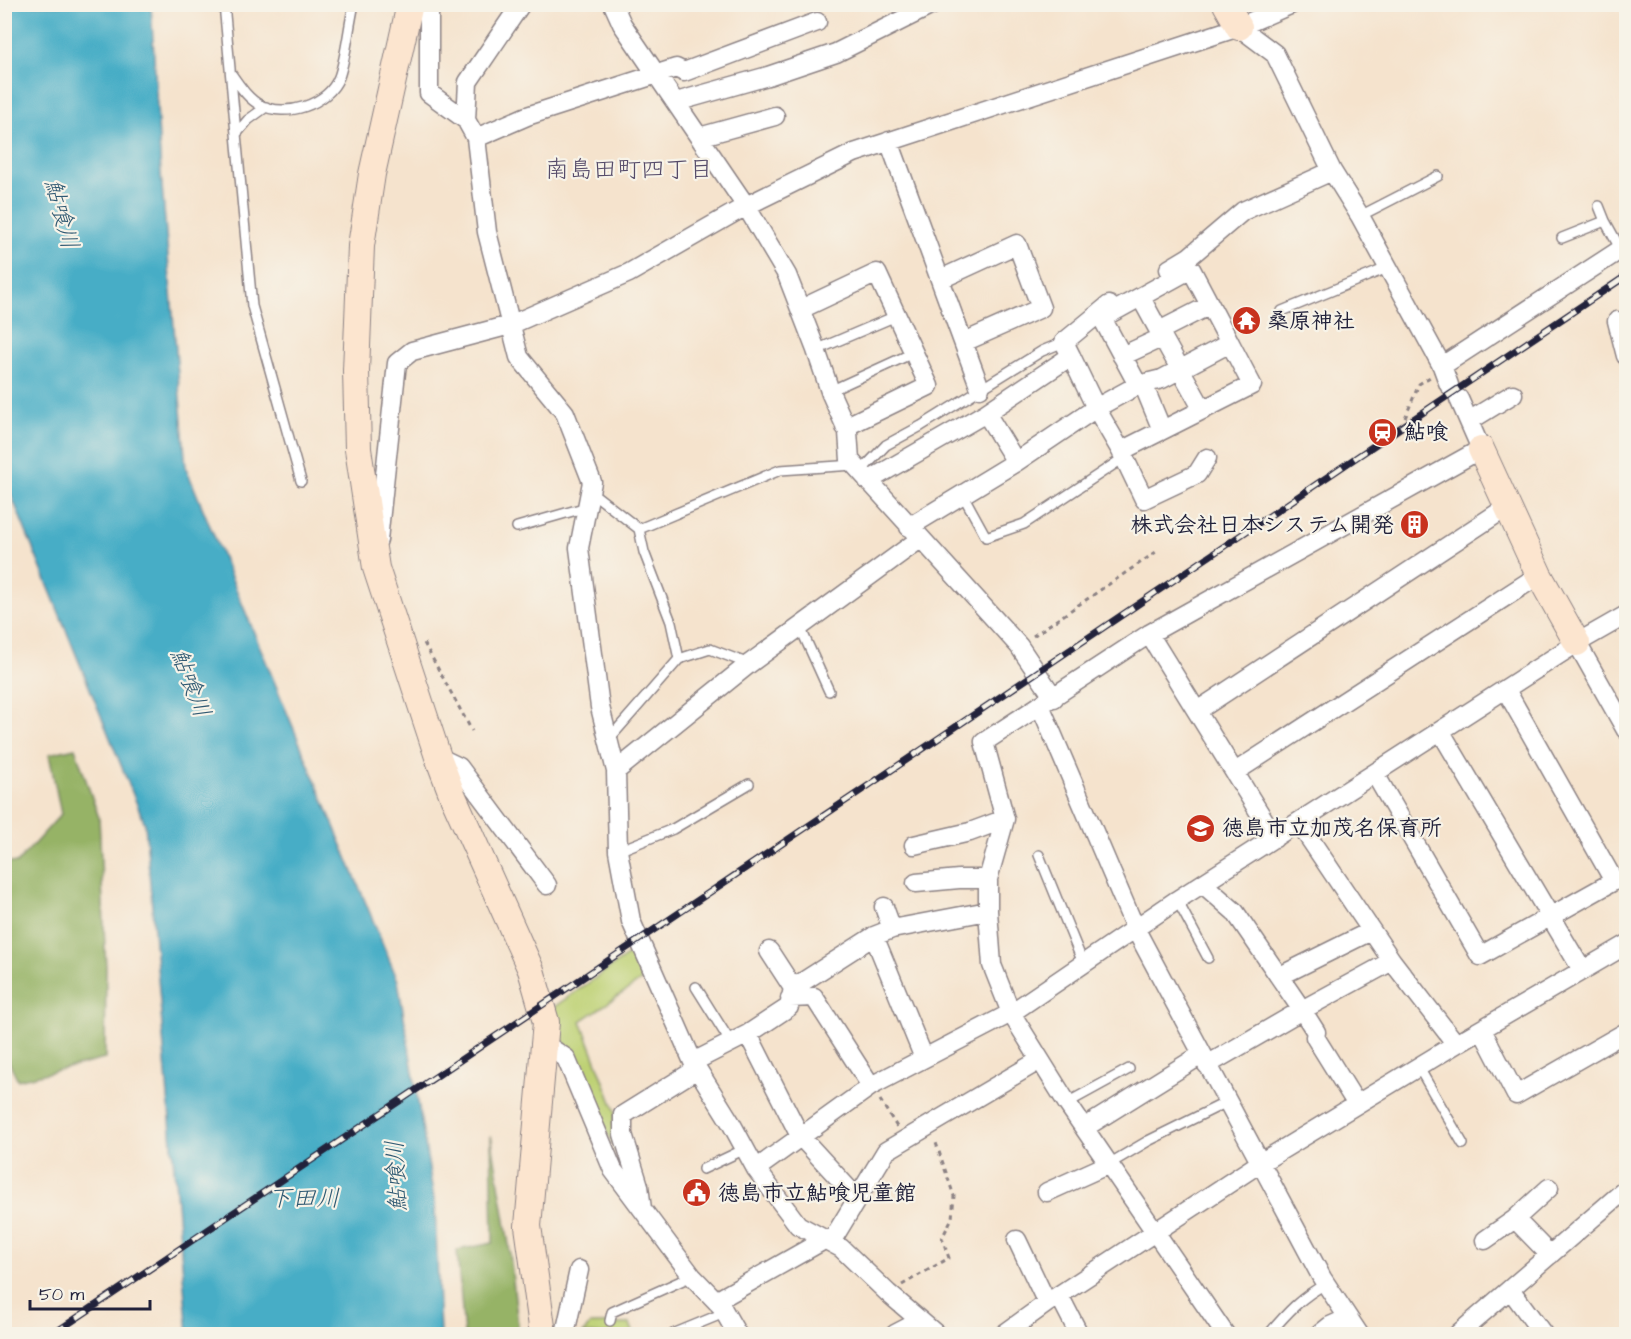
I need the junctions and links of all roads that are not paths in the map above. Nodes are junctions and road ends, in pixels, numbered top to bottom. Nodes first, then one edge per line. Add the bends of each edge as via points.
1 (224, 4) edge
2 (354, 4) edge
3 (410, 4) edge
4 (429, 4) edge
5 (521, 4) edge
6 (613, 4) edge
7 (934, 4) edge
8 (1226, 4) edge
9 (1292, 4) edge
10 (817, 22) dead end
11 (1239, 27) junction
12 (230, 73) junction
13 (658, 75) junction
14 (676, 102) junction
15 (266, 107) junction
16 (774, 116) dead end
17 (466, 120) junction
18 (237, 133) junction
19 (699, 137) junction
20 (476, 138) junction
21 (889, 141) junction
22 (1332, 171) junction
23 (1438, 176) dead end
24 (746, 206) junction
25 (1599, 206) dead end
26 (1360, 216) junction
27 (1605, 221) junction
28 (1562, 238) dead end
29 (1624, 248) edge
30 (1387, 268) junction
31 (941, 279) junction
32 (1141, 298) junction
33 (1210, 305) junction
34 (801, 309) junction
35 (1282, 311) dead end
36 (896, 316) junction
37 (1617, 321) dead end
38 (510, 325) junction
39 (1161, 334) junction
40 (964, 342) junction
41 (1230, 343) junction
42 (1067, 349) junction
43 (816, 350) junction
44 (913, 353) junction
45 (1122, 356) junction
46 (1626, 356) edge
47 (1442, 366) junction
48 (1181, 368) junction
49 (1140, 385) junction
50 (980, 388) junction
51 (830, 391) junction
52 (1513, 394) dead end
53 (1096, 408) junction
54 (1203, 410) junction
55 (986, 413) junction
56 (1469, 421) junction
57 (845, 427) junction
58 (1162, 430) junction
59 (1481, 449) junction
60 (1123, 454) junction
61 (1207, 458) dead end
62 (1016, 462) junction
63 (861, 473) junction
64 (301, 481) dead end
65 (963, 495) junction
66 (588, 499) junction
67 (1507, 507) junction
68 (517, 527) dead end
69 (639, 529) junction
70 (915, 533) junction
71 (376, 568) junction
72 (1539, 575) junction
73 (1626, 615) edge
74 (800, 627) junction
75 (1149, 634) junction
76 (1577, 644) junction
77 (679, 659) junction
78 (749, 664) junction
79 (1506, 690) junction
80 (829, 691) dead end
81 (1047, 702) junction
82 (1197, 711) junction
83 (1626, 730) edge
84 (1442, 732) junction
85 (608, 741) junction
86 (438, 757) junction
87 (615, 771) junction
88 (1235, 772) junction
89 (1375, 774) junction
90 (749, 784) dead end
91 (1005, 819) junction
92 (1299, 823) junction
93 (1275, 838) junction
94 (914, 845) dead end
95 (618, 851) junction
96 (1039, 855) dead end
97 (988, 879) junction
98 (916, 883) dead end
99 (1203, 884) junction
100 (547, 885) dead end
101 (1177, 900) junction
102 (884, 907) dead end
103 (988, 910) junction
104 (1550, 917) junction
105 (892, 928) junction
106 (1136, 930) junction
107 (1371, 931) junction
108 (874, 936) junction
109 (1626, 945) edge
110 (769, 951) dead end
111 (1208, 958) dead end
112 (1392, 961) junction
113 (1083, 963) junction
114 (1581, 970) junction
115 (1280, 976) junction
116 (696, 987) dead end
117 (792, 993) junction
118 (1302, 1010) junction
119 (1011, 1013) junction
120 (1482, 1030) junction
121 (1626, 1032) edge
122 (748, 1034) junction
123 (543, 1043) junction
124 (731, 1043) junction
125 (1456, 1044) junction
126 (924, 1058) junction
127 (1040, 1060) junction
128 (1204, 1060) junction
129 (695, 1065) junction
130 (1419, 1068) junction
131 (1129, 1069) dead end
132 (871, 1086) junction
133 (1227, 1102) junction
134 (1067, 1103) junction
135 (1356, 1103) junction
136 (1084, 1128) junction
137 (800, 1136) junction
138 (1463, 1144) dead end
139 (745, 1149) junction
140 (1260, 1162) junction
141 (1109, 1164) junction
142 (703, 1169) dead end
143 (756, 1169) junction
144 (1549, 1188) dead end
145 (1626, 1189) edge
146 (1047, 1192) dead end
147 (857, 1198) junction
148 (642, 1211) junction
149 (1515, 1219) junction
150 (1156, 1232) junction
151 (1017, 1240) dead end
152 (1485, 1240) dead end
153 (828, 1241) junction
154 (1550, 1255) junction
155 (579, 1270) dead end
156 (692, 1276) junction
157 (1326, 1284) junction
158 (1510, 1289) junction
159 (1053, 1299) junction
160 (720, 1307) junction
161 (1348, 1318) junction
162 (610, 1321) dead end
163 (920, 1321) junction
164 (672, 1333) edge
165 (543, 1335) edge
166 (566, 1335) edge
167 (737, 1335) edge
168 (895, 1335) edge
169 (936, 1335) edge
170 (1004, 1335) edge
171 (1079, 1335) edge
172 (1225, 1335) edge
173 (1269, 1335) edge
174 (1320, 1335) edge
175 (1359, 1335) edge
176 (1458, 1335) edge
177 (1543, 1335) edge

1 - 12 lane
2 - 15 lane via 339,78 330,90 299,108 280,111
3 - 71 street via 372,174 361,246 356,371 358,449
4 - 17 street via 429,93
5 - 17 street via 468,82
6 - 13 street via 622,24
7 - 14 street via 836,53
8 - 11 street
9 - 11 street
10 - 13 street via 684,72 676,68
11 - 21 street
11 - 22 street via 1275,54
12 - 15 lane via 244,92
12 - 18 lane
13 - 14 street
13 - 20 street via 527,116
14 - 19 street
15 - 18 lane
16 - 19 street
17 - 20 street
18 - 64 lane via 252,306
19 - 24 street
20 - 38 street via 487,232
21 - 24 street via 854,153
21 - 31 street
22 - 26 street
22 - 42 street via 1243,211 1189,257 1111,303
23 - 26 lane
24 - 34 street via 787,275
24 - 38 street via 629,273
25 - 27 lane
26 - 30 street
27 - 28 lane
27 - 29 lane
29 - 47 street
30 - 35 lane
30 - 47 street
31 - 40 street
31 - 40 street via 1017,244 1041,308
32 - 33 street via 1191,269
32 - 39 street
32 - 45 street via 1102,318
33 - 39 street
33 - 41 street
34 - 36 street via 877,273
34 - 43 street
36 - 43 lane
36 - 44 street
37 - 46 street
38 - 66 street via 519,357 565,413 592,482
38 - 71 street via 412,351 397,363
39 - 45 street
39 - 48 street
40 - 50 street
41 - 48 street
41 - 54 street via 1252,385
42 - 50 lane via 1042,351
42 - 53 street
42 - 55 street
43 - 51 street
44 - 51 lane
44 - 57 street via 929,386
45 - 49 street
47 - 56 street
48 - 49 street
48 - 54 street
49 - 53 street
49 - 58 street
50 - 63 lane via 886,445
51 - 57 street
52 - 56 street
53 - 60 street
53 - 62 street
54 - 58 street
55 - 62 street
55 - 63 street
56 - 59 street
57 - 63 street via 850,460
58 - 60 street
59 - 67 street
59 - 75 street
60 - 61 street via 1144,499 1197,474
60 - 65 lane via 1024,524 986,537
62 - 65 street
63 - 69 lane via 780,470
63 - 70 street
65 - 70 street
66 - 68 lane
66 - 69 lane
66 - 85 street via 579,548
67 - 72 street
67 - 82 street
69 - 77 lane via 671,622
70 - 74 street
70 - 81 street via 1019,646
71 - 86 street
72 - 76 street
72 - 88 street
73 - 76 street
74 - 78 street
74 - 80 lane
75 - 81 street
75 - 82 street
76 - 79 street
76 - 83 street
77 - 78 lane via 710,649
77 - 85 lane
78 - 87 street
79 - 84 street
79 - 104 street via 1614,881
81 - 91 street via 984,742
81 - 106 street
82 - 88 street
84 - 89 street
84 - 104 street
85 - 87 street
86 - 100 street via 459,767
86 - 123 street via 531,970 546,1022
87 - 95 street
88 - 93 street
89 - 92 street
89 - 104 street via 1480,956
90 - 95 lane via 673,829
91 - 94 street
91 - 97 street
92 - 93 street
92 - 107 street
93 - 99 street
95 - 129 street via 631,921
96 - 113 lane
97 - 98 street
97 - 103 street
99 - 101 street
99 - 115 street via 1235,912
101 - 106 street
101 - 111 lane
102 - 105 street
103 - 105 street
103 - 119 street via 992,965
104 - 114 street
105 - 108 street
106 - 113 street
106 - 128 street
107 - 112 street
107 - 115 street
108 - 117 street
108 - 126 street
109 - 114 street
110 - 117 street
112 - 118 street
112 - 125 street
113 - 119 street
114 - 120 street
115 - 118 street
116 - 124 lane
117 - 122 street via 789,1007
117 - 132 street via 814,996
118 - 128 street
118 - 135 street
119 - 126 street
119 - 127 street
120 - 121 street via 1516,1095
120 - 125 street
122 - 124 street
122 - 137 street
123 - 148 street via 566,1058 613,1170
123 - 165 street via 528,1226
124 - 129 street
125 - 130 street
126 - 132 street
127 - 134 street
127 - 147 street via 886,1151
128 - 133 street
128 - 136 street
129 - 139 street
129 - 148 street via 623,1115 623,1134 639,1186
130 - 135 street
130 - 138 lane
131 - 134 lane
132 - 137 street
133 - 140 street
133 - 141 lane
134 - 136 street
135 - 140 street
136 - 141 street
137 - 143 street
137 - 147 street
139 - 142 lane
139 - 143 street
140 - 150 street
140 - 157 street
141 - 146 street
141 - 150 street
143 - 153 street via 798,1225
144 - 149 street
145 - 154 street
147 - 153 street
148 - 156 street
149 - 152 street
149 - 154 street
150 - 159 street
150 - 172 street
151 - 159 street
153 - 160 street
153 - 163 street via 841,1248
154 - 158 street
155 - 166 street
156 - 160 street
156 - 162 lane via 612,1312
157 - 161 street
157 - 173 lane via 1288,1311
158 - 176 street
158 - 177 street
159 - 170 street
159 - 171 street
160 - 164 lane
160 - 167 street
161 - 174 street
161 - 175 street
163 - 168 street
163 - 169 street

